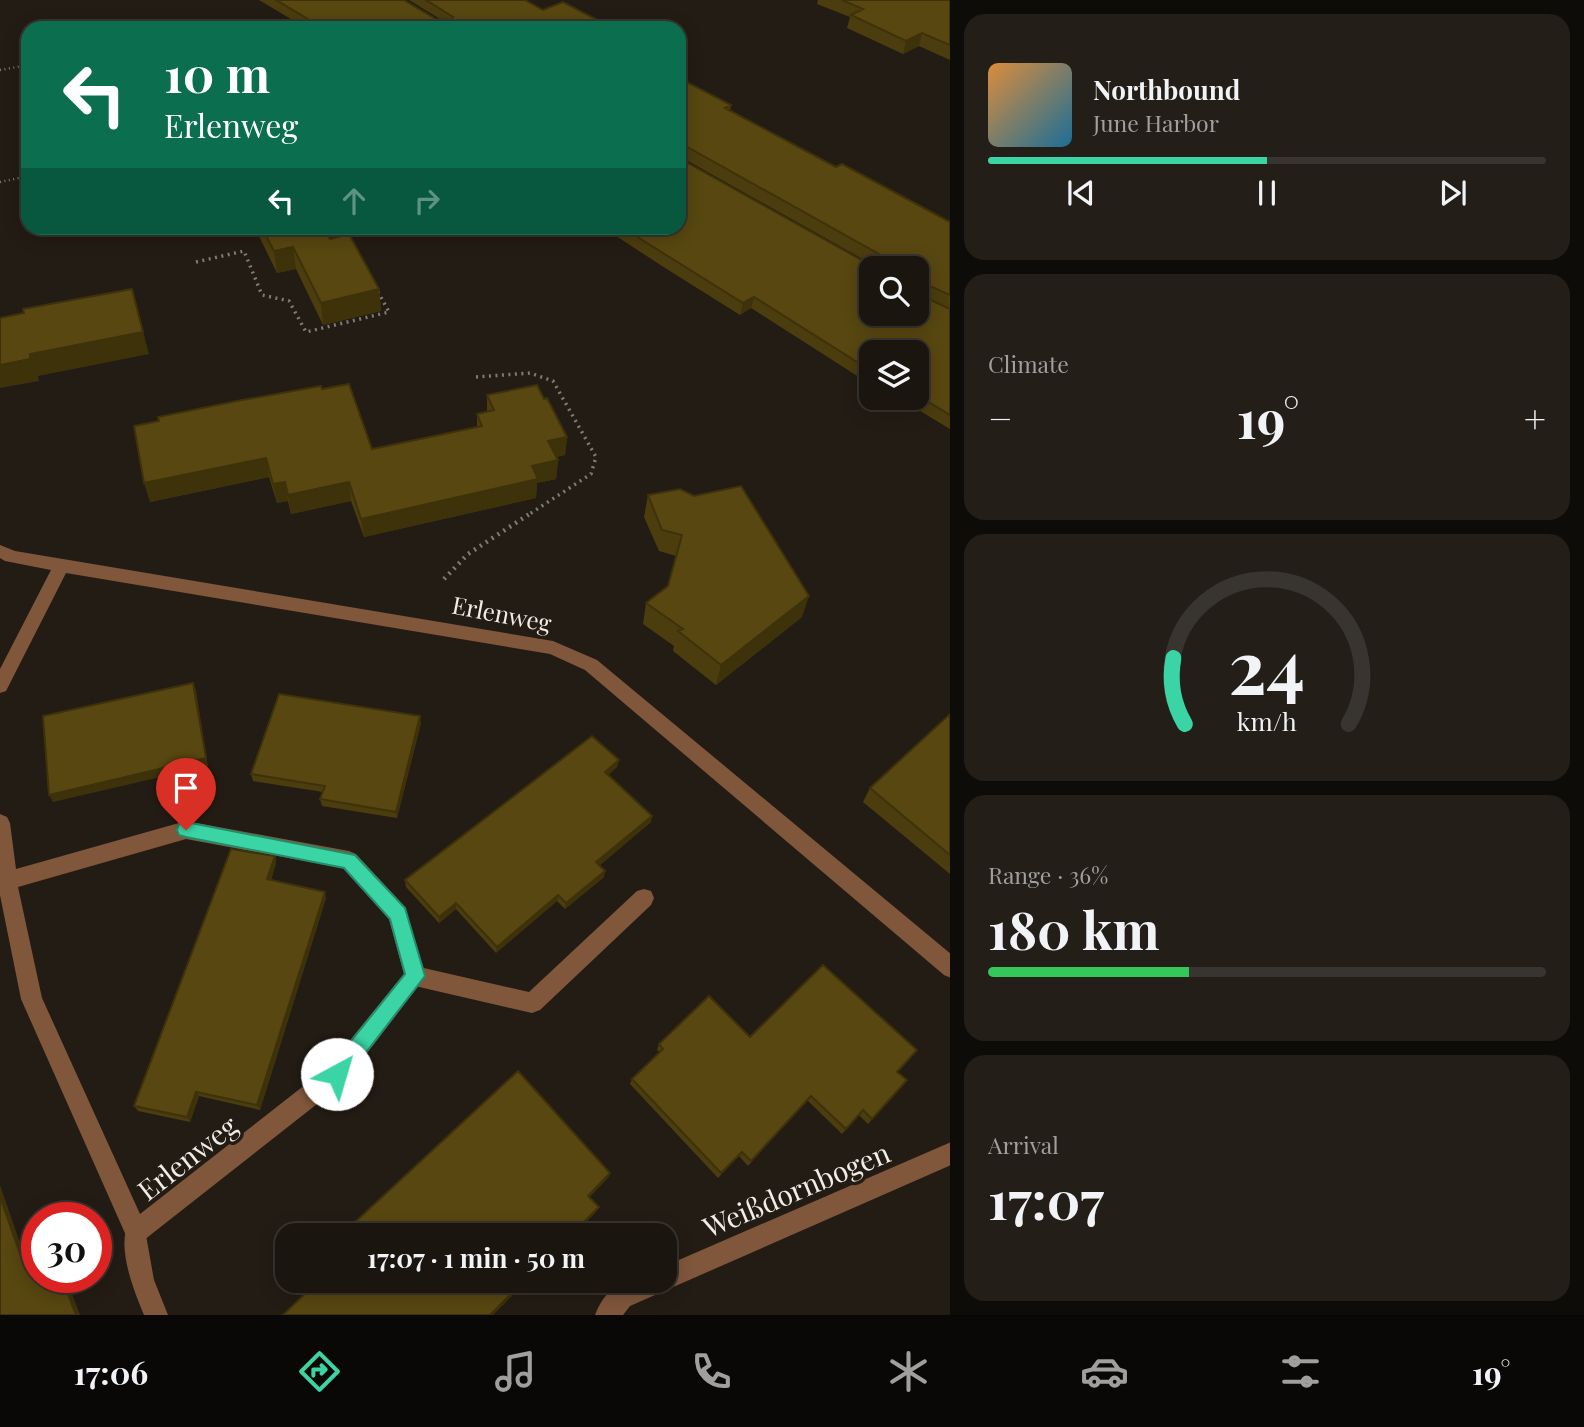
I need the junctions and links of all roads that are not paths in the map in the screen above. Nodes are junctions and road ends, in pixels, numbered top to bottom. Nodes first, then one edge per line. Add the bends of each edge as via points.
1 (0, 551) edge
2 (62, 565) junction
3 (0, 686) edge
4 (0, 823) edge
5 (7, 881) junction
6 (644, 898) dead end
7 (950, 968) edge
8 (415, 976) junction
9 (950, 1153) edge
10 (136, 1232) junction
11 (677, 1273) edge
12 (630, 1293) edge
13 (156, 1315) edge
14 (607, 1315) edge

1 - 2 street, Erlenweg
2 - 3 street
2 - 7 street, Erlenweg via 553,648 591,665
4 - 5 street, Erlenweg
5 - 8 street via 186,830 349,860 398,914
5 - 10 street, Erlenweg via 32,999
6 - 8 street via 532,1003
8 - 10 street, Erlenweg via 337,1074
9 - 11 street, Weißdornbogen
10 - 13 street via 142,1280
12 - 14 street via 621,1297

